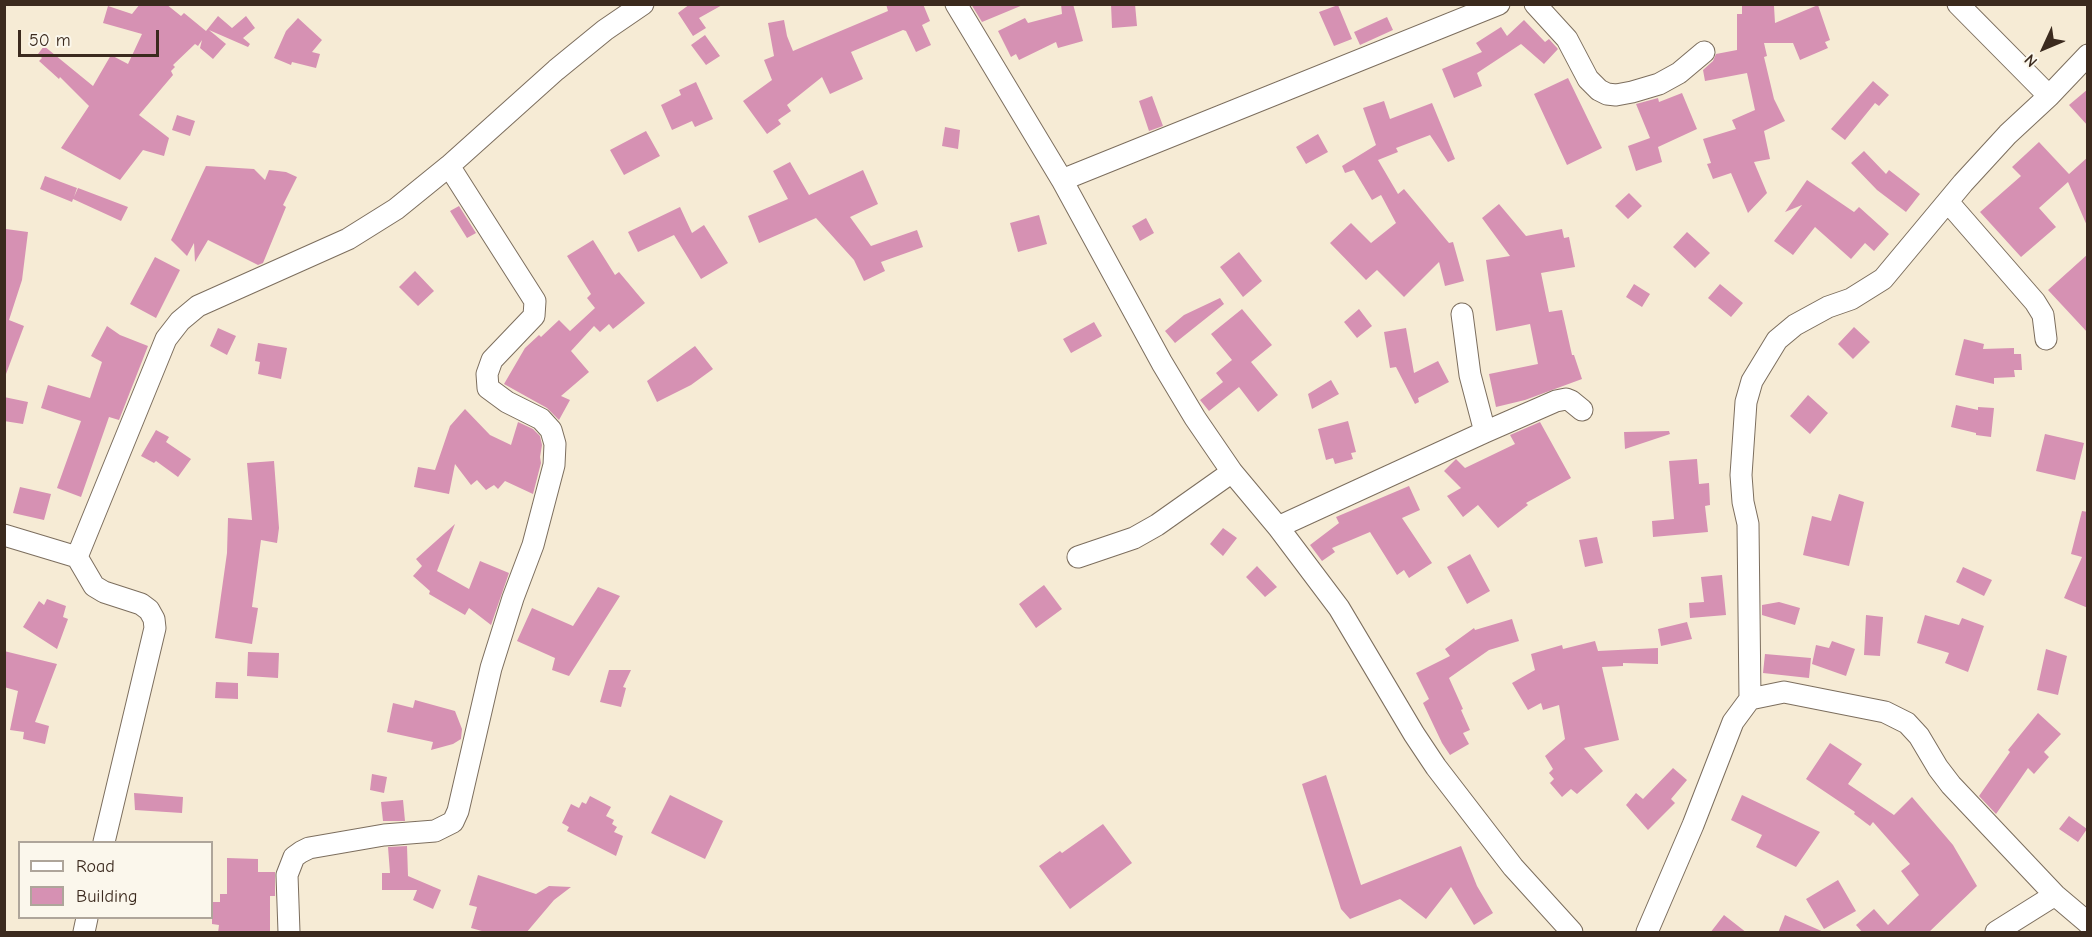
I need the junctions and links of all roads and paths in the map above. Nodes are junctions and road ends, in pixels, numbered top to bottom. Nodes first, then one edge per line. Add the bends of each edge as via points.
1 (643, 4) edge
2 (956, 4) edge
3 (1499, 4) edge
4 (1535, 4) edge
5 (1958, 4) edge
6 (1704, 52) dead end
7 (2088, 55) edge
8 (2049, 96) junction
9 (449, 166) junction
10 (1062, 180) junction
11 (1948, 202) junction
12 (1462, 314) dead end
13 (2046, 339) dead end
14 (1582, 410) dead end
15 (1485, 432) junction
16 (1232, 472) junction
17 (1278, 527) junction
18 (4, 535) edge
19 (77, 556) junction
20 (1078, 557) dead end
21 (1750, 699) junction
22 (104, 841) edge
23 (2055, 895) junction
24 (2088, 923) edge
25 (289, 933) edge
26 (1572, 933) edge
27 (1647, 933) edge
28 (1996, 933) edge

1 - 9 street via 556,70
2 - 10 street
3 - 10 street
4 - 6 street via 1567,39 1588,79 1607,94 1659,84
5 - 8 street
7 - 8 street
8 - 11 street via 2008,134
9 - 19 street via 396,209 357,234 198,306 180,321 166,339
9 - 25 street via 535,301 534,316 492,360 488,388 541,419 551,430 554,465 533,545 490,668 453,822 435,831 384,835 301,852 294,857 287,875
10 - 16 street via 1162,363
11 - 13 street via 2035,302 2043,315
11 - 21 street via 1883,279 1851,299 1810,316 1777,340 1752,381 1746,402 1741,475 1748,524
12 - 15 street via 1470,375
14 - 15 street via 1571,401 1562,400
15 - 17 street
16 - 17 street
16 - 20 street via 1134,538
17 - 26 street via 1339,608 1436,767 1513,867
18 - 19 street
19 - 22 street via 94,586 141,604 149,610 155,628
21 - 23 street via 1784,692 1899,718 1913,728 1951,785
21 - 27 street via 1733,722
23 - 24 street
23 - 28 street

